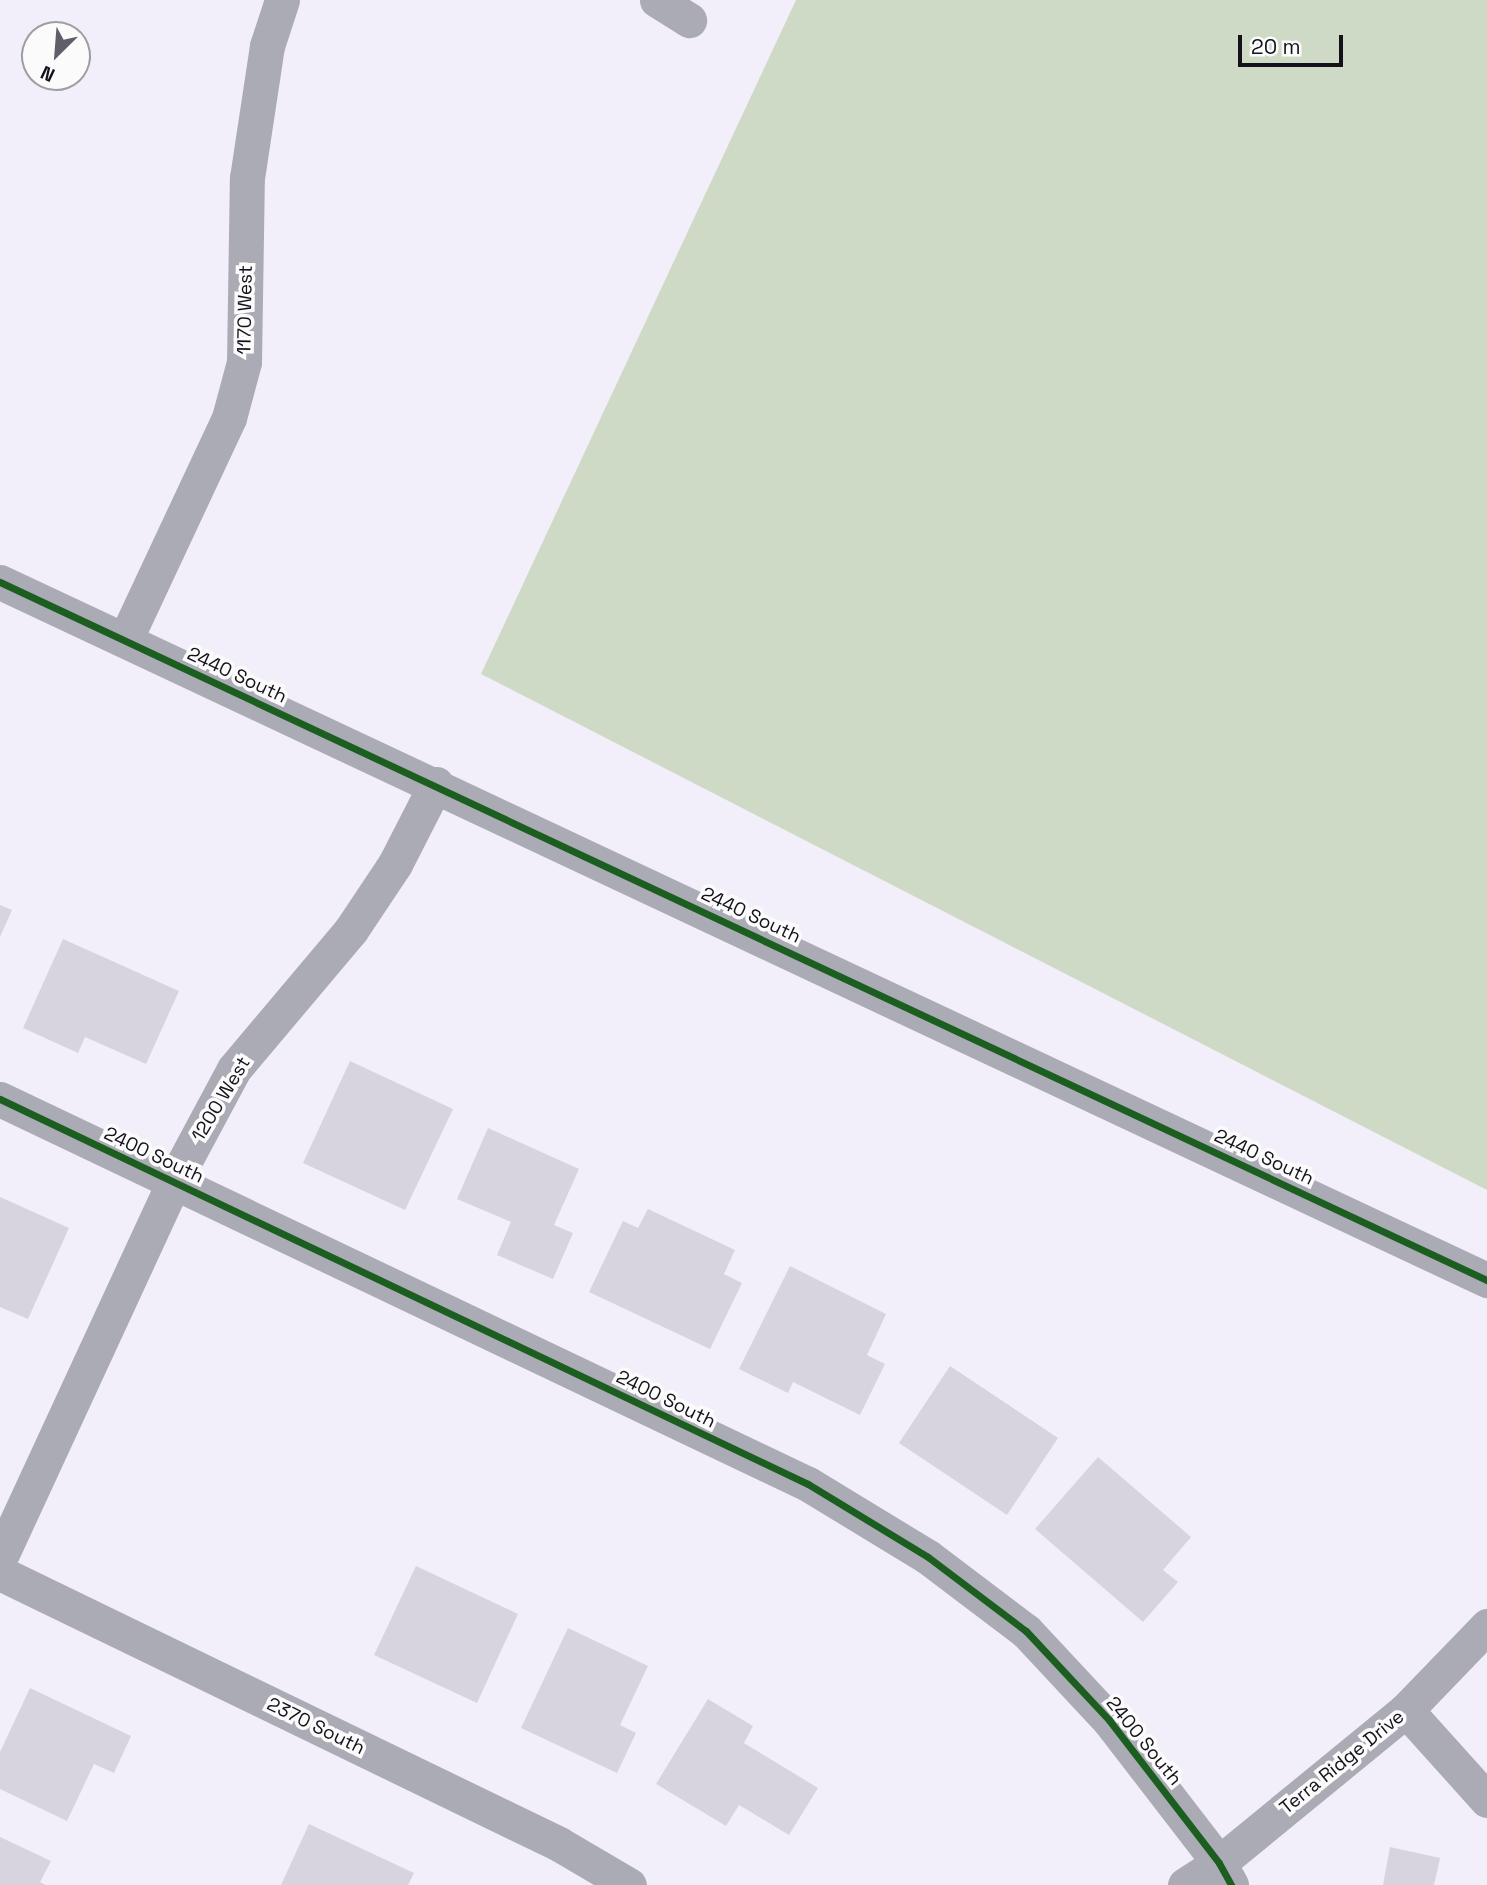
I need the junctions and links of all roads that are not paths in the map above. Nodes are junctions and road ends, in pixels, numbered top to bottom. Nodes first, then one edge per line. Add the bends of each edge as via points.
1 (282, 0) edge
2 (657, 0) edge
3 (689, 20) dead end
4 (0, 582) edge
5 (125, 640) junction
6 (436, 784) junction
7 (0, 1099) edge
8 (174, 1181) junction
9 (1487, 1280) edge
10 (0, 1558) edge
11 (0, 1573) edge
12 (1487, 1626) edge
13 (1406, 1710) junction
14 (1487, 1800) edge
15 (1225, 1874) edge
16 (629, 1885) edge
17 (1185, 1885) edge

1 - 5 street, 1170 West via 267,46 247,178 244,362 229,418
2 - 3 street
4 - 5 street, 2440 South
5 - 6 street, 2440 South
6 - 8 street, 1200 West via 395,864 351,930 234,1069
6 - 9 street, 2440 South
7 - 8 street, 2400 South
8 - 10 street, 1200 West
8 - 15 street, 2400 South via 808,1485 928,1557 1026,1631 1109,1720
11 - 16 street, 2370 South via 559,1844
12 - 13 street, Terra Ridge Drive
13 - 14 street
13 - 15 street, Terra Ridge Drive
15 - 17 street, Terra Ridge Drive

